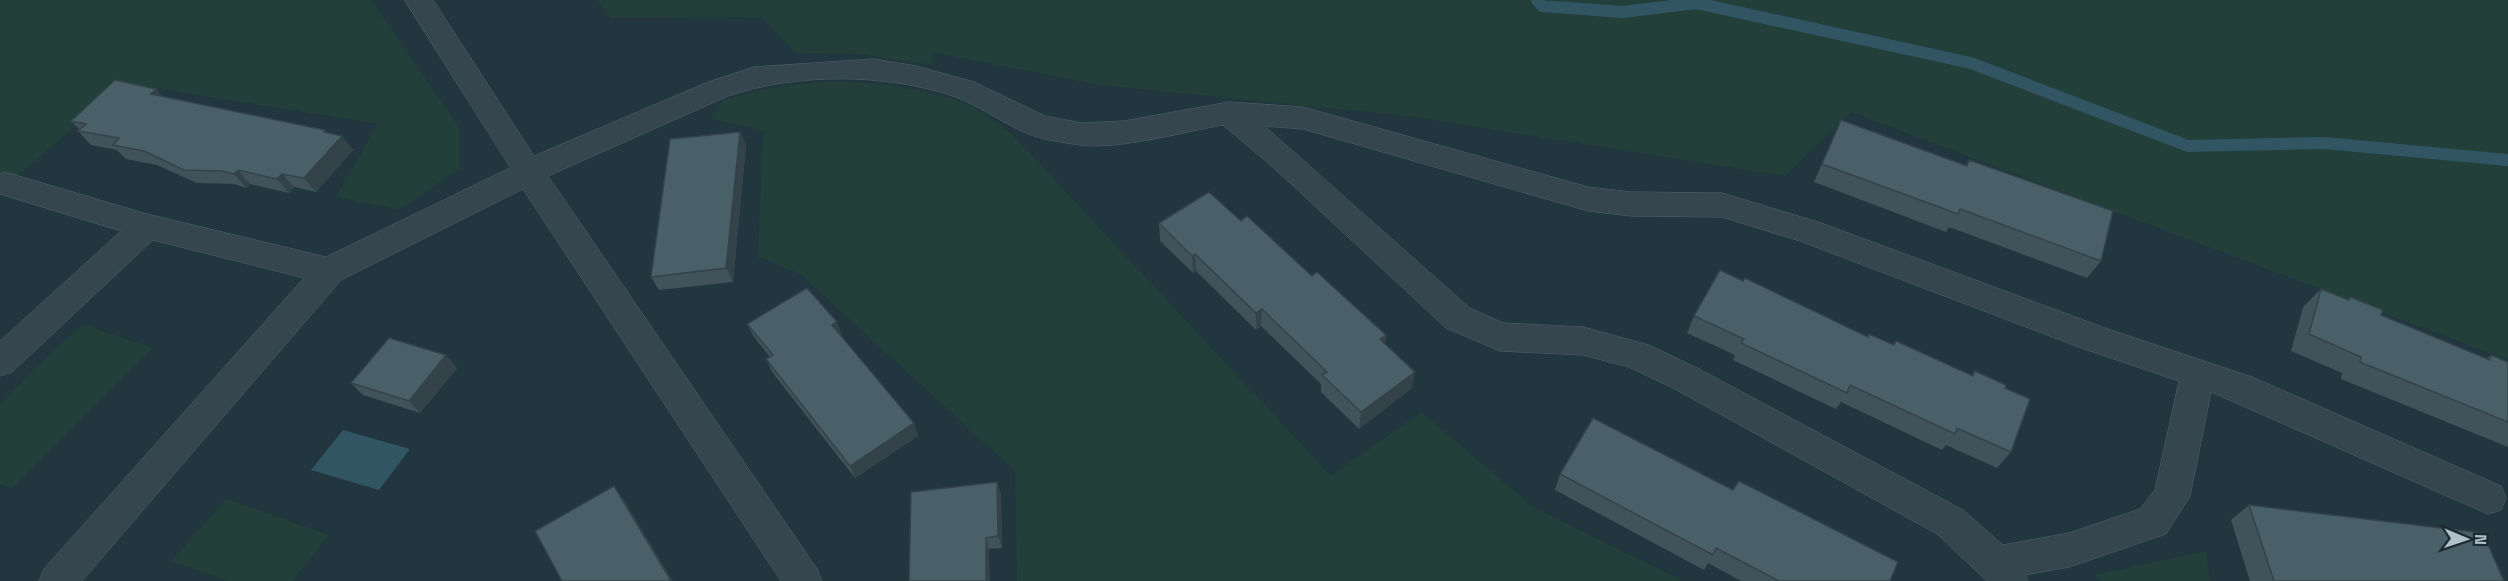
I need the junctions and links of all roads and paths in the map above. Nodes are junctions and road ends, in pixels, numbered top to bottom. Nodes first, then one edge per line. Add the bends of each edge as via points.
1 (419, 0) edge
2 (1229, 113) junction
3 (529, 173) junction
4 (5, 184) dead end
5 (147, 226) junction
6 (329, 271) junction
7 (0, 362) edge
8 (2198, 373) junction
9 (2488, 498) dead end
10 (2003, 572) edge
11 (58, 581) edge
12 (803, 581) edge

1 - 3 street
2 - 3 street via 1124,132 1082,134 1038,126 964,89 916,75 874,69 817,71 754,78 718,89
2 - 8 street via 1303,118 1588,199 1631,204 1722,205 1810,232
2 - 10 street via 1458,318 1500,337 1583,341 1637,355 1950,522
3 - 6 street
3 - 12 street
4 - 5 street
5 - 6 street
5 - 7 street
6 - 11 street
8 - 9 street via 2240,387
8 - 10 street via 2172,496 2153,522

